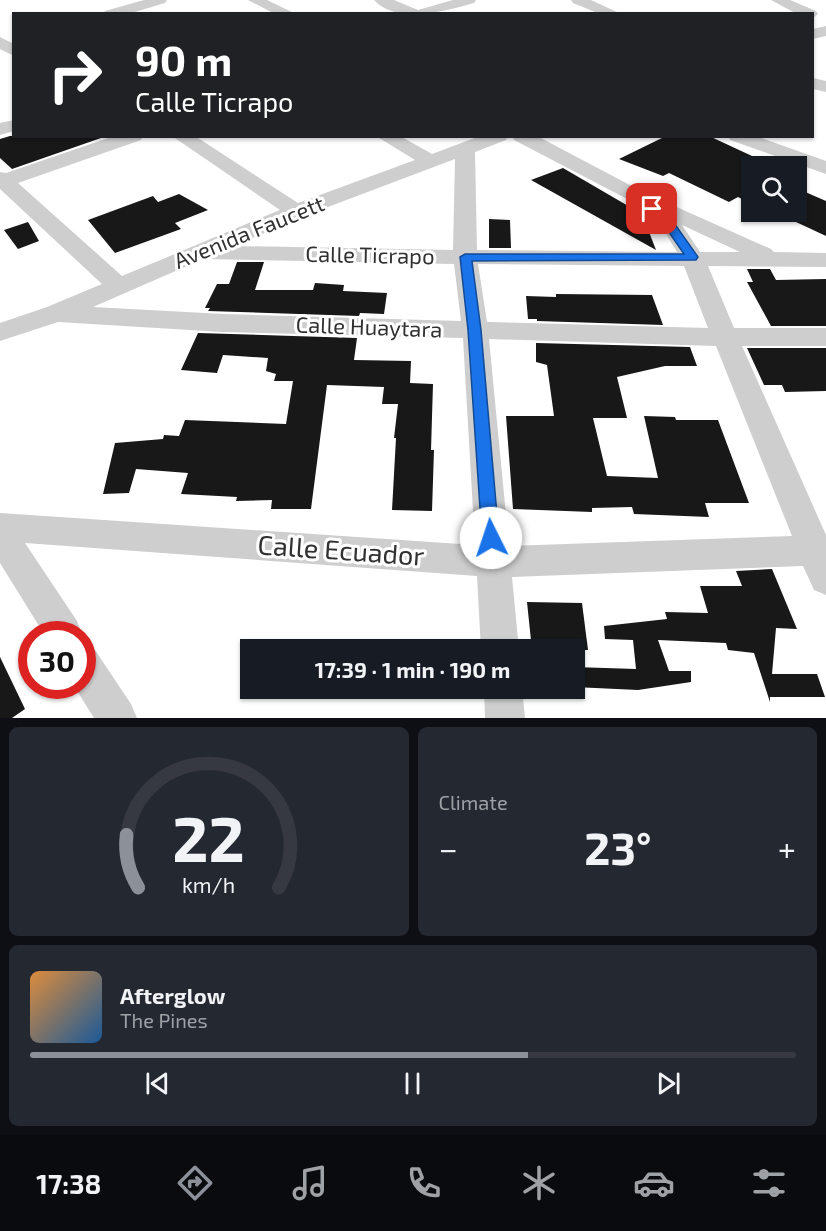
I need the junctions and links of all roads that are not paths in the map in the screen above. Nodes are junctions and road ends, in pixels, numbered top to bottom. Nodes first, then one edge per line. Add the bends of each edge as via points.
1 (160, 0) edge
2 (255, 0) edge
3 (381, 0) edge
4 (469, 0) edge
5 (578, 0) edge
6 (778, 0) edge
7 (115, 10) edge
8 (284, 12) edge
9 (413, 12) edge
10 (425, 12) edge
11 (609, 12) edge
12 (807, 12) edge
13 (128, 138) edge
14 (184, 138) edge
15 (389, 138) edge
16 (494, 138) edge
17 (525, 138) edge
18 (743, 138) edge
19 (465, 149) junction
20 (431, 161) junction
21 (826, 168) edge
22 (2, 180) edge
23 (636, 195) junction
24 (296, 211) junction
25 (202, 252) junction
26 (465, 257) junction
27 (692, 257) junction
28 (772, 258) junction
29 (826, 260) edge
30 (118, 286) junction
31 (56, 313) junction
32 (475, 330) junction
33 (0, 332) edge
34 (725, 337) junction
35 (826, 337) edge
36 (0, 526) edge
37 (0, 534) edge
38 (822, 560) edge
39 (492, 562) junction
40 (56, 621) edge
41 (499, 639) edge
42 (96, 685) edge
43 (504, 699) edge
44 (117, 718) edge
45 (505, 718) edge

1 - 7 street
2 - 8 street
3 - 9 street
4 - 10 street
5 - 11 street
6 - 12 street
13 - 22 street
14 - 24 street
15 - 20 street
16 - 19 street, Avenida Faucett
17 - 23 street
18 - 21 street
19 - 20 street, Avenida Faucett
19 - 26 street
20 - 24 street, Avenida Faucett
22 - 30 street
23 - 27 street via 669,222
23 - 28 street
24 - 25 street, Avenida Faucett
25 - 26 street, Calle Ticrapo
25 - 30 street, Avenida Faucett
26 - 27 street, Calle Ticrapo
26 - 32 street
27 - 28 street, Calle Ticrapo
27 - 34 street
28 - 29 street, Calle Ticrapo
30 - 31 street, Avenida Faucett
31 - 32 street, Calle Huaytara via 223,323
31 - 33 street, Avenida Faucett
32 - 34 street, Calle Huaytara
32 - 39 street
34 - 35 street, Calle Huaytara
34 - 38 street
36 - 39 street, Calle Ecuador
37 - 40 street
38 - 39 street, Calle Ecuador
39 - 41 street
42 - 44 street
43 - 45 street

